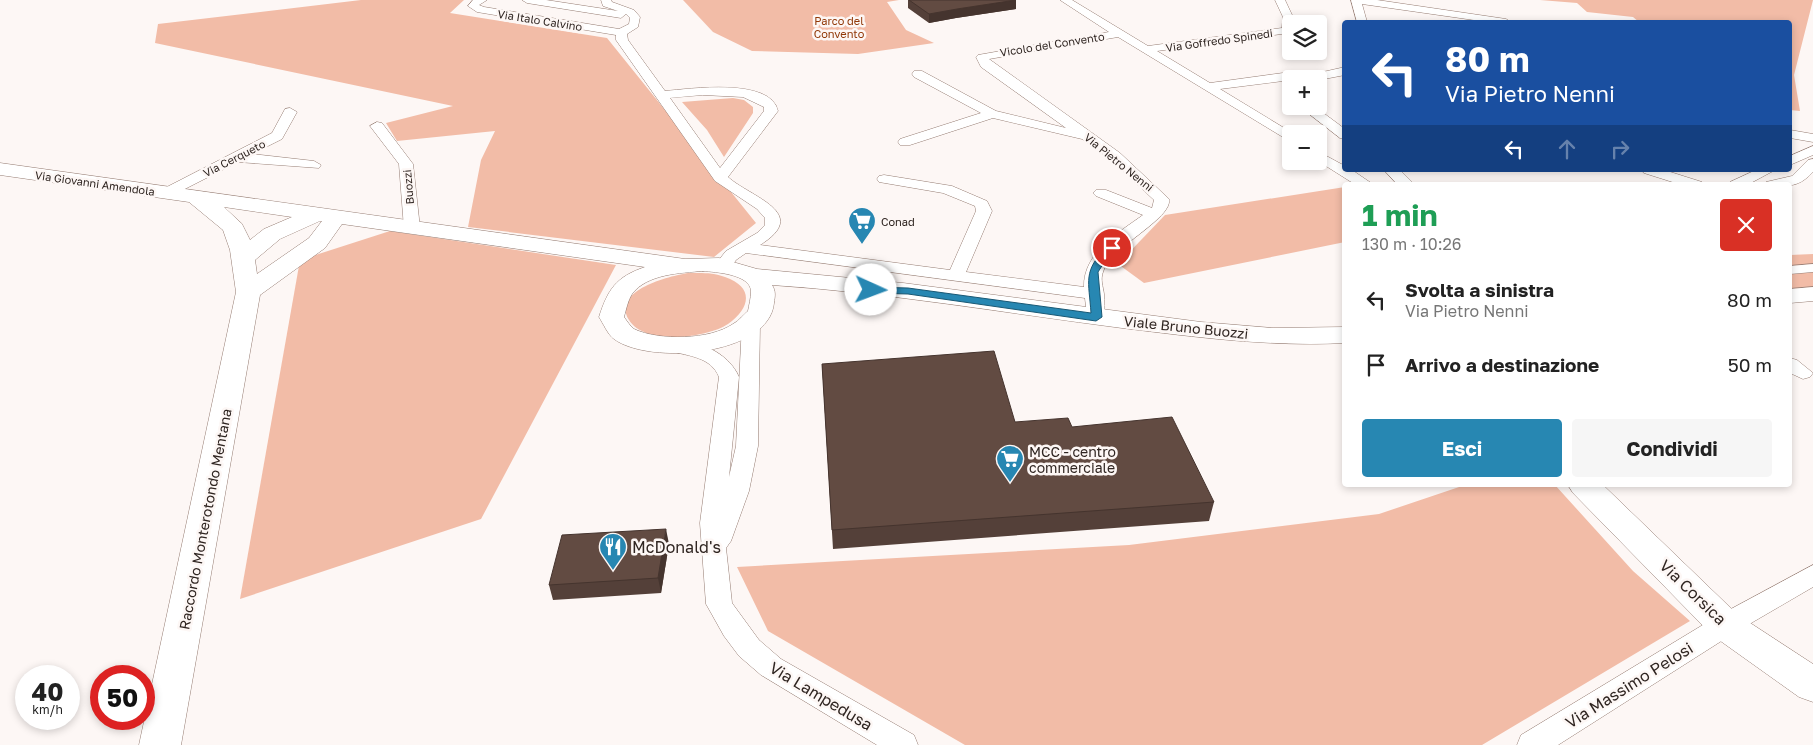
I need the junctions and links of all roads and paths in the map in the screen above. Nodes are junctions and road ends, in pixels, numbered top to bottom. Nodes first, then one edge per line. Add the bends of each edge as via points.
1 (482, 0) edge
2 (527, 0) edge
3 (606, 0) edge
4 (1065, 0) edge
5 (1280, 0) edge
6 (1356, 0) edge
7 (635, 17) junction
8 (1361, 20) edge
9 (1492, 20) edge
10 (621, 33) junction
11 (1122, 34) junction
12 (1148, 49) junction
13 (982, 56) joint
14 (1342, 72) edge
15 (918, 74) dead end
16 (1327, 75) edge
17 (1282, 77) edge
18 (1210, 86) junction
19 (662, 95) junction
20 (290, 112) dead end
21 (992, 114) junction
22 (1319, 115) edge
23 (377, 126) dead end
24 (1282, 132) edge
25 (1342, 132) edge
26 (1792, 134) edge
27 (1089, 137) junction
28 (1813, 138) edge
29 (904, 142) dead end
30 (1813, 150) edge
31 (236, 157) junction
32 (1792, 160) edge
33 (1327, 161) edge
34 (1813, 163) edge
35 (314, 165) dead end
36 (0, 169) edge
37 (1342, 170) edge
38 (1345, 172) edge
39 (1392, 172) edge
40 (1655, 172) edge
41 (1764, 172) edge
42 (720, 178) junction
43 (884, 178) dead end
44 (1813, 178) edge
45 (1797, 180) junction
46 (1361, 182) edge
47 (1404, 182) edge
48 (1687, 182) edge
49 (1742, 182) edge
50 (1787, 182) edge
51 (1101, 193) dead end
52 (166, 194) junction
53 (190, 197) junction
54 (1154, 214) junction
55 (324, 216) junction
56 (405, 227) junction
57 (744, 248) junction
58 (608, 253) junction
59 (301, 256) junction
60 (242, 259) junction
61 (682, 265) junction
62 (723, 266) junction
63 (1813, 268) edge
64 (1792, 270) edge
65 (752, 276) junction
66 (955, 276) junction
67 (621, 291) junction
68 (908, 291) junction
69 (248, 292) junction
70 (1813, 294) edge
71 (1792, 296) edge
72 (1096, 306) junction
73 (756, 316) junction
74 (1342, 335) edge
75 (677, 347) junction
76 (1586, 487) edge
77 (715, 560) junction
78 (1813, 575) edge
79 (1725, 625) junction
80 (1813, 685) edge
81 (1539, 743) edge
82 (160, 745) edge
83 (903, 745) edge

1 - 10 street, Via Italo Calvino via 472,6
2 - 7 street, Via Italo Calvino
3 - 7 street
4 - 11 street
5 - 12 street, Via Goffredo Spinedi via 1288,17 1285,31
6 - 8 street
6 - 9 street
7 - 10 street via 634,24
10 - 19 street via 624,44
11 - 12 street
11 - 13 street, Vicolo del Convento
12 - 18 street
13 - 27 street, Via Pietro Nenni via 986,64
14 - 16 street
15 - 21 street
17 - 18 street
18 - 24 street
19 - 42 street
19 - 42 street via 739,92 770,105 771,110
20 - 31 street, Via Cerqueto via 277,136
21 - 27 street
21 - 29 street
22 - 25 street
23 - 56 street, Buozzi via 406,164
26 - 28 street
27 - 54 street, Via Pietro Nenni via 1157,193 1162,204
30 - 32 street
31 - 35 street
31 - 52 street, Via Cerqueto
33 - 37 street
34 - 45 street
36 - 52 main road, Via Giovanni Amendola
38 - 46 street
39 - 47 street
40 - 48 street
41 - 49 street
42 - 57 street via 768,211 772,220 772,226 760,240
43 - 66 street via 972,197 982,204 984,211
44 - 45 street
45 - 50 street
51 - 54 street
52 - 53 main road, Via Giovanni Amendola
53 - 55 main road, Via Giovanni Amendola
53 - 60 main road via 232,224 241,240
54 - 72 street via 1103,257 1093,272
55 - 56 main road, Via Giovanni Amendola
55 - 59 main road via 326,232
55 - 60 main road via 272,234
56 - 58 main road, Via Giovanni Amendola
56 - 59 main road via 344,239
57 - 62 street
57 - 66 street
58 - 61 main road, Via Giovanni Amendola
58 - 67 main road, Viale Bruno Buozzi via 623,262 630,272
59 - 69 main road
60 - 69 main road
61 - 62 main road, Viale Bruno Buozzi
61 - 67 main road via 647,274
62 - 65 main road, Viale Bruno Buozzi
63 - 64 street
65 - 68 main road, Viale Bruno Buozzi via 821,280
65 - 73 main road via 762,286 765,298
66 - 72 street
67 - 75 main road, Viale Bruno Buozzi via 611,313 614,324 624,333 647,343
68 - 72 main road, Viale Bruno Buozzi
68 - 73 main road, Viale Bruno Buozzi via 818,288 791,296
69 - 82 main road, Raccordo Monterotondo Mentana
70 - 71 main road
72 - 74 main road, Viale Bruno Buozzi via 1258,335
73 - 75 main road, Viale Bruno Buozzi via 731,335
73 - 77 street, Via Lampedusa via 747,446 737,492 724,523
75 - 77 street, Via Lampedusa via 708,355 720,362 729,377 712,523
76 - 79 main road, Via Corsica
77 - 83 street, Via Lampedusa via 719,604 749,648 771,667
78 - 79 street, Via Massimo Pelosi
79 - 80 main road, Via Corsica
79 - 81 street, Via Massimo Pelosi

